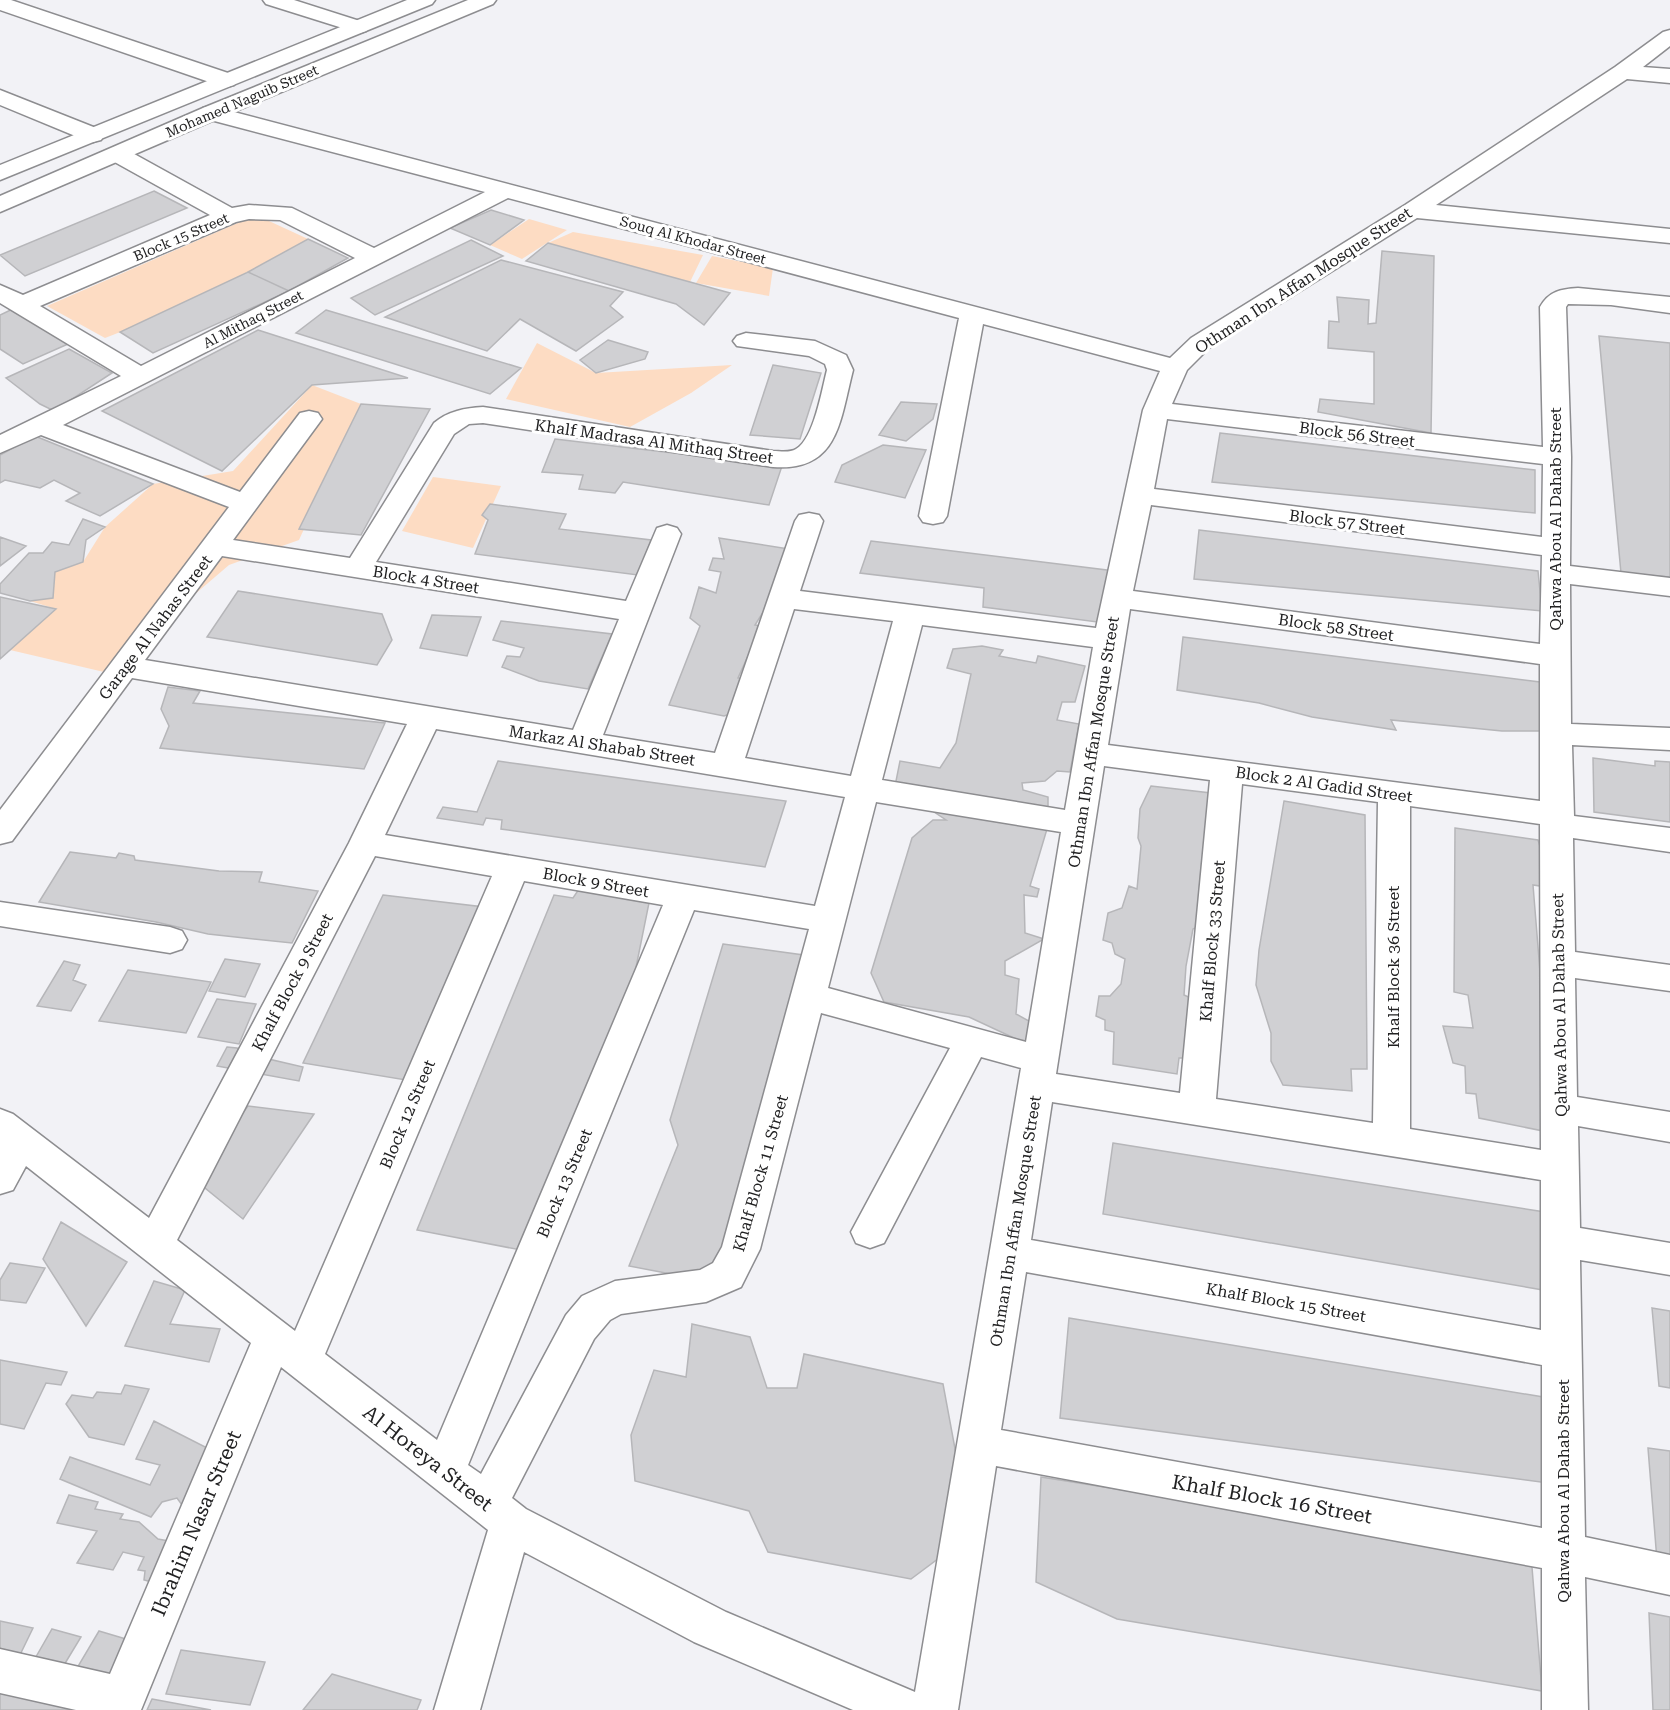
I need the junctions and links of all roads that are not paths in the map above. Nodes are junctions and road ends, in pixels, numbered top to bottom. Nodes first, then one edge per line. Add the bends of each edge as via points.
1 (273, 0) edge
2 (425, 0) edge
3 (486, 0) edge
4 (0, 3) edge
5 (359, 27) junction
6 (1670, 36) edge
7 (1623, 72) junction
8 (1670, 76) edge
9 (226, 80) junction
10 (0, 98) edge
11 (212, 113) junction
12 (93, 135) junction
13 (119, 155) junction
14 (0, 173) edge
15 (505, 191) junction
16 (0, 205) edge
17 (1413, 210) junction
18 (229, 216) junction
19 (1670, 236) edge
20 (375, 258) junction
21 (10, 299) edge
22 (1670, 304) edge
23 (972, 314) junction
24 (746, 341) dead end
25 (1174, 367) junction
26 (140, 377) junction
27 (1156, 410) junction
28 (309, 419) dead end
29 (41, 426) junction
30 (0, 445) edge
31 (1557, 457) junction
32 (1139, 495) junction
33 (246, 504) junction
34 (933, 516) dead end
35 (809, 521) dead end
36 (667, 534) dead end
37 (216, 546) junction
38 (1556, 561) junction
39 (358, 569) junction
40 (1670, 587) edge
41 (1118, 597) junction
42 (783, 598) junction
43 (636, 612) junction
44 (910, 614) junction
45 (1108, 639) junction
46 (1555, 656) junction
47 (125, 667) junction
48 (426, 717) junction
49 (1556, 734) junction
50 (1670, 739) edge
51 (584, 742) junction
52 (1090, 753) junction
53 (727, 766) junction
54 (1227, 771) junction
55 (863, 788) junction
56 (1394, 793) junction
57 (1558, 820) junction
58 (1079, 824) junction
59 (0, 833) edge
60 (1670, 840) edge
61 (365, 843) junction
62 (513, 867) junction
63 (683, 896) junction
64 (0, 914) edge
65 (827, 920) junction
66 (171, 940) dead end
67 (1558, 963) junction
68 (1670, 978) edge
69 (808, 996) junction
70 (972, 1041) junction
71 (1039, 1072) junction
72 (1560, 1109) junction
73 (1197, 1110) junction
74 (1670, 1127) edge
75 (10, 1133) edge
76 (1392, 1141) junction
77 (1561, 1168) junction
78 (0, 1179) edge
79 (870, 1232) dead end
80 (1562, 1241) junction
81 (154, 1246) junction
82 (1011, 1253) junction
83 (1670, 1258) edge
84 (288, 1348) junction
85 (1562, 1351) junction
86 (980, 1445) junction
87 (445, 1470) junction
88 (499, 1514) junction
89 (1564, 1552) junction
90 (1670, 1575) edge
91 (0, 1671) edge
92 (121, 1704) edge
93 (457, 1710) edge
94 (905, 1710) edge
95 (935, 1710) edge
96 (1565, 1710) edge

1 - 5 street
2 - 5 street, Mohamed Naguib Street
3 - 11 street, Mohamed Naguib Street
4 - 9 street
5 - 9 street, Mohamed Naguib Street
6 - 7 street, Othman Ibn Affan Mosque Street
7 - 8 street
7 - 17 street, Othman Ibn Affan Mosque Street
9 - 12 street, Mohamed Naguib Street
10 - 12 street
11 - 13 street, Mohamed Naguib Street
11 - 15 street, Souq Al Khodar Street
12 - 14 street, Mohamed Naguib Street
13 - 16 street, Mohamed Naguib Street
13 - 18 street
15 - 20 street, Al Mithaq Street
15 - 23 street, Souq Al Khodar Street
17 - 19 street
17 - 25 street, Othman Ibn Affan Mosque Street via 1200,343
18 - 20 street, Block 15 Street via 284,213
18 - 21 street, Block 15 Street
20 - 26 street, Al Mithaq Street
21 - 26 street
22 - 31 street, Qahwa Abou Al Dahab Street via 1582,295 1557,300 1553,307
23 - 25 street, Souq Al Khodar Street
23 - 34 street
24 - 39 street, Khalf Madrasa Al Mithaq Street via 815,349 837,360 840,370 818,443 808,454 791,460 773,459 483,415 467,416 453,420 443,429
25 - 27 street, Othman Ibn Affan Mosque Street
26 - 29 street, Al Mithaq Street
27 - 31 street, Block 56 Street
27 - 32 street, Othman Ibn Affan Mosque Street
28 - 33 street, Garage Al Nahas Street
29 - 30 street, Al Mithaq Street
29 - 33 street
31 - 38 street, Qahwa Abou Al Dahab Street
32 - 38 street, Block 57 Street
32 - 41 street, Othman Ibn Affan Mosque Street
33 - 37 street, Garage Al Nahas Street
35 - 42 street
36 - 43 street
37 - 39 street, Block 4 Street
37 - 47 street, Garage Al Nahas Street
38 - 40 street, Block 57 Street
38 - 46 street, Qahwa Abou Al Dahab Street
39 - 43 street, Block 4 Street
41 - 45 street, Othman Ibn Affan Mosque Street
41 - 46 street, Block 58 Street
42 - 44 street
42 - 53 street
43 - 51 street
44 - 45 street
44 - 55 street, Khalf Block 11 Street
45 - 52 street, Othman Ibn Affan Mosque Street
46 - 49 street, Qahwa Abou Al Dahab Street
47 - 48 street, Markaz Al Shabab Street
47 - 59 street, Garage Al Nahas Street
48 - 51 street, Markaz Al Shabab Street
48 - 61 street, Khalf Block 9 Street
49 - 50 street
49 - 57 street, Qahwa Abou Al Dahab Street
51 - 53 street, Markaz Al Shabab Street
52 - 54 street, Block 2 Al Gadid Street
52 - 58 street, Othman Ibn Affan Mosque Street
53 - 55 street, Markaz Al Shabab Street
54 - 56 street, Block 2 Al Gadid Street
54 - 73 street, Khalf Block 33 Street
55 - 58 street, Markaz Al Shabab Street
55 - 65 street, Khalf Block 11 Street
56 - 57 street, Block 2 Al Gadid Street
56 - 76 street, Khalf Block 36 Street
57 - 60 street, Block 2 Al Gadid Street
57 - 67 street, Qahwa Abou Al Dahab Street
58 - 71 street, Othman Ibn Affan Mosque Street
61 - 62 street, Block 9 Street
61 - 81 street, Khalf Block 9 Street
62 - 63 street, Block 9 Street
62 - 84 street, Block 12 Street
63 - 65 street, Block 9 Street
63 - 87 street, Block 13 Street
64 - 66 street
65 - 69 street, Khalf Block 11 Street
67 - 68 street
67 - 72 street, Qahwa Abou Al Dahab Street
69 - 70 street
69 - 88 street, Khalf Block 11 Street via 741,1249 727,1275 706,1286 615,1298 596,1308 580,1327
70 - 71 street
70 - 79 street
71 - 73 street
71 - 82 street, Othman Ibn Affan Mosque Street
72 - 74 street
72 - 77 street, Qahwa Abou Al Dahab Street
73 - 76 street
75 - 78 street
75 - 81 street, Al Horeya Street
76 - 77 street
77 - 80 street, Qahwa Abou Al Dahab Street
80 - 83 street
80 - 85 street, Qahwa Abou Al Dahab Street
81 - 84 street, Al Horeya Street
82 - 85 street, Khalf Block 15 Street
82 - 86 street, Othman Ibn Affan Mosque Street
84 - 87 street, Al Horeya Street
84 - 92 street, Ibrahim Nasar Street
85 - 89 street, Qahwa Abou Al Dahab Street
86 - 89 street, Khalf Block 16 Street
86 - 95 street, Othman Ibn Affan Mosque Street
87 - 88 street, Al Horeya Street
88 - 93 street, Khalf Block 11 Street
88 - 94 street, Al Horeya Street via 710,1627
89 - 90 street, Khalf Block 16 Street
89 - 96 street, Qahwa Abou Al Dahab Street
91 - 92 street

